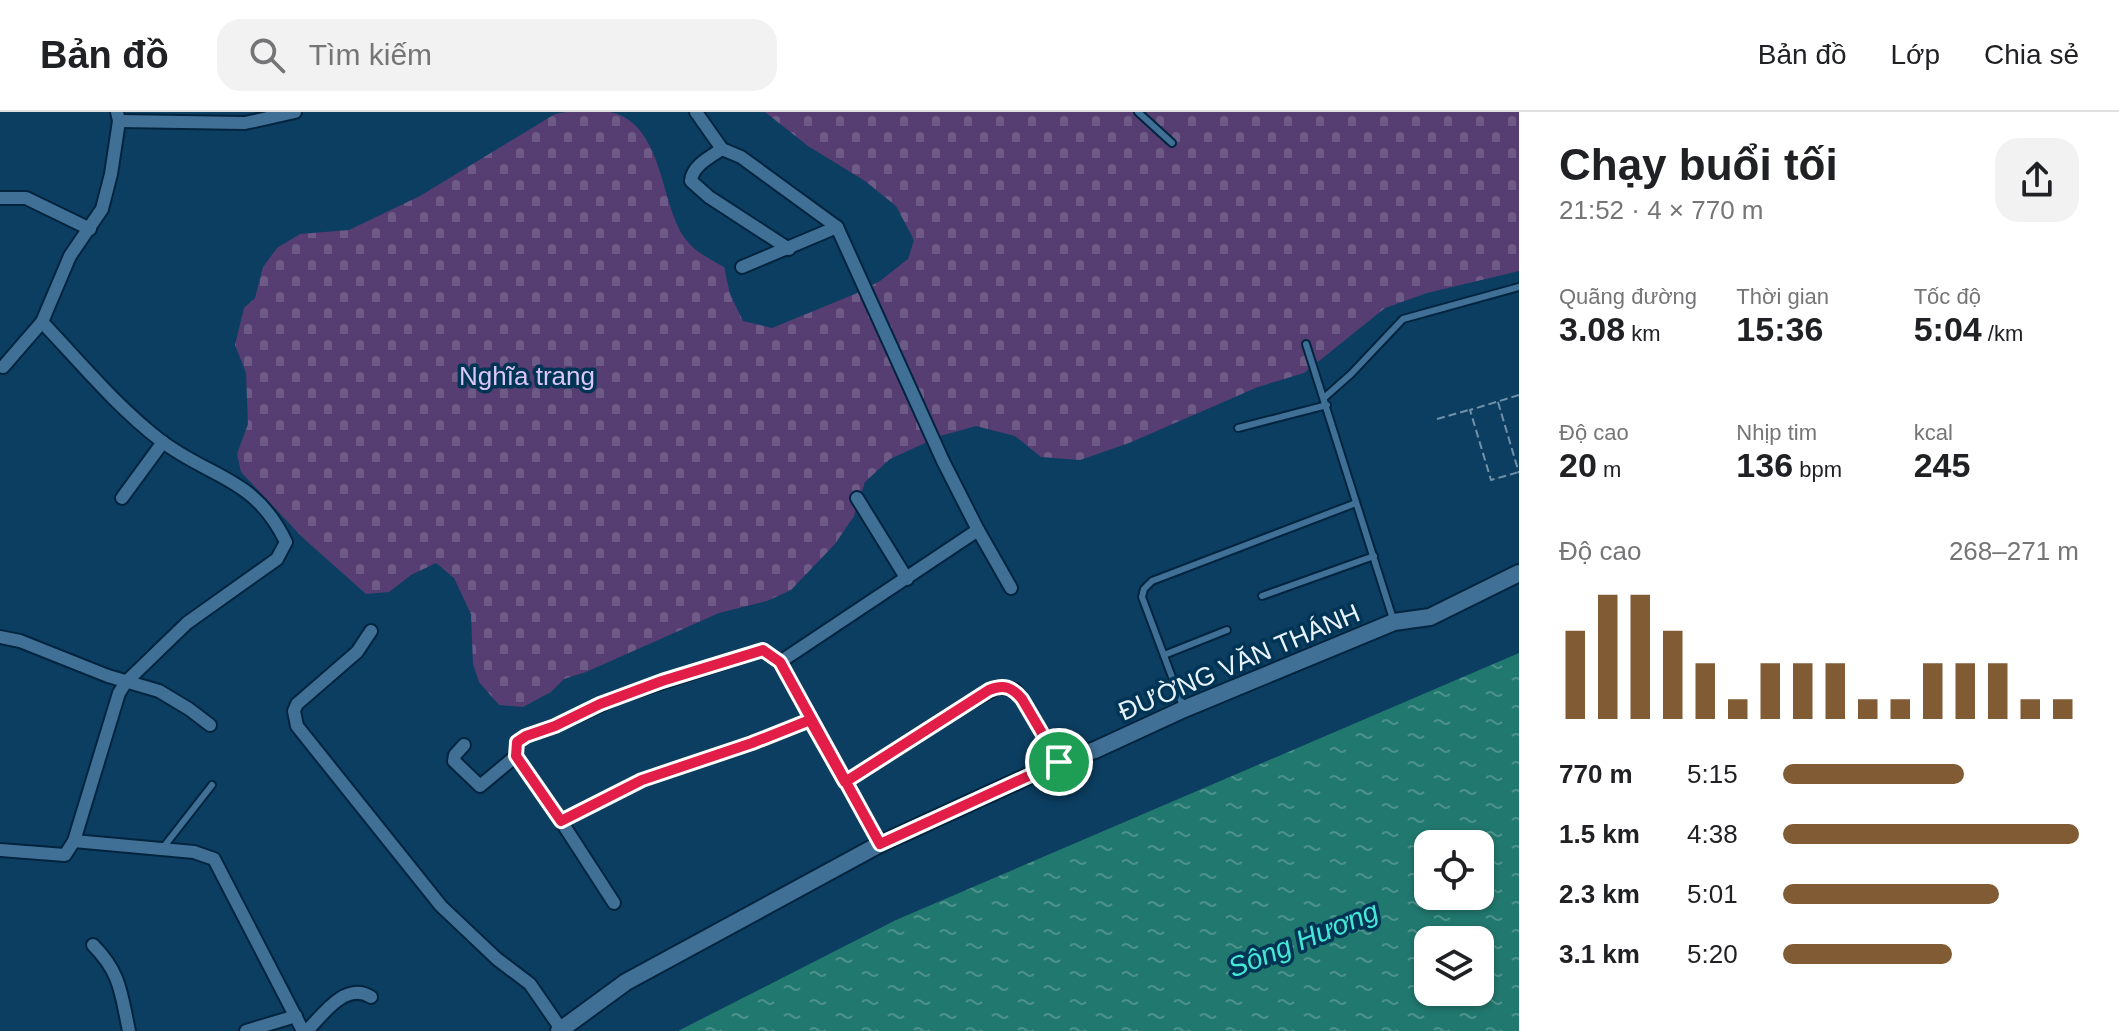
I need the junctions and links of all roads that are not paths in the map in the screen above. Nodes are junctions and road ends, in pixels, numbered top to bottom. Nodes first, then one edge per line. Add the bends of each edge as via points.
1 (295, 112) edge
2 (696, 112) edge
3 (1138, 112) edge
4 (118, 117) edge
5 (244, 118) edge
6 (1172, 143) dead end
7 (722, 149) junction
8 (0, 198) edge
9 (837, 227) junction
10 (90, 229) junction
11 (789, 249) junction
12 (742, 267) dead end
13 (1519, 287) edge
14 (42, 322) junction
15 (1306, 344) dead end
16 (3, 367) dead end
17 (1326, 401) junction
18 (1238, 428) dead end
19 (163, 442) junction
20 (122, 498) dead end
21 (857, 498) dead end
22 (1356, 503) junction
23 (978, 530) junction
24 (1374, 556) junction
25 (1519, 573) edge
26 (907, 579) junction
27 (1011, 588) dead end
28 (1262, 596) dead end
29 (1394, 622) junction
30 (1227, 630) dead end
31 (371, 631) dead end
32 (0, 637) edge
33 (1164, 655) junction
34 (780, 662) junction
35 (126, 682) junction
36 (1184, 709) junction
37 (810, 720) junction
38 (210, 725) dead end
39 (464, 745) dead end
40 (516, 756) junction
41 (1059, 762) junction
42 (845, 782) junction
43 (212, 785) dead end
44 (561, 821) junction
45 (74, 841) junction
46 (880, 844) junction
47 (162, 849) junction
48 (0, 850) edge
49 (614, 903) dead end
50 (93, 945) dead end
51 (371, 997) dead end
52 (296, 1016) junction
53 (560, 1030) edge
54 (129, 1031) edge
55 (246, 1031) edge
56 (305, 1031) edge

1 - 5 street
2 - 7 street
3 - 6 lane
4 - 5 street
4 - 10 street via 111,174 102,209
7 - 9 street via 741,157
7 - 11 street via 693,171 691,181
8 - 10 street via 26,198
9 - 11 street
9 - 23 street
10 - 14 street via 70,256
11 - 12 street
13 - 17 lane via 1403,319
14 - 16 street
14 - 19 street via 132,417
15 - 17 lane
17 - 18 lane
17 - 22 lane
19 - 20 street
19 - 35 street via 244,488 274,517 286,542 277,559 187,623
21 - 26 street
22 - 24 lane
22 - 33 lane via 1152,581 1142,597
23 - 26 street
23 - 27 street
24 - 28 lane
24 - 29 lane
25 - 29 main road, ĐƯỜNG VĂN THÁNH via 1430,617
26 - 34 street
29 - 36 main road, ĐƯỜNG VĂN THÁNH
30 - 33 lane
31 - 53 street via 357,652 297,704 297,726 441,906 530,984
32 - 35 street
33 - 36 lane
34 - 37 street
34 - 40 street via 763,650 662,681 526,736 517,742
35 - 38 street via 159,691
35 - 45 street
36 - 41 main road, ĐƯỜNG VĂN THÁNH
37 - 42 street
37 - 44 street via 642,780
39 - 40 street via 454,761 480,786
40 - 44 street
41 - 42 street via 1015,690 998,687
41 - 46 main road, ĐƯỜNG VĂN THÁNH
42 - 46 street
43 - 47 lane
44 - 49 street
45 - 47 street
45 - 48 street via 65,855
46 - 53 main road, ĐƯỜNG VĂN THÁNH via 626,982
47 - 52 street via 214,859
50 - 54 street via 116,972
51 - 56 street via 350,993
52 - 55 street
52 - 56 street

